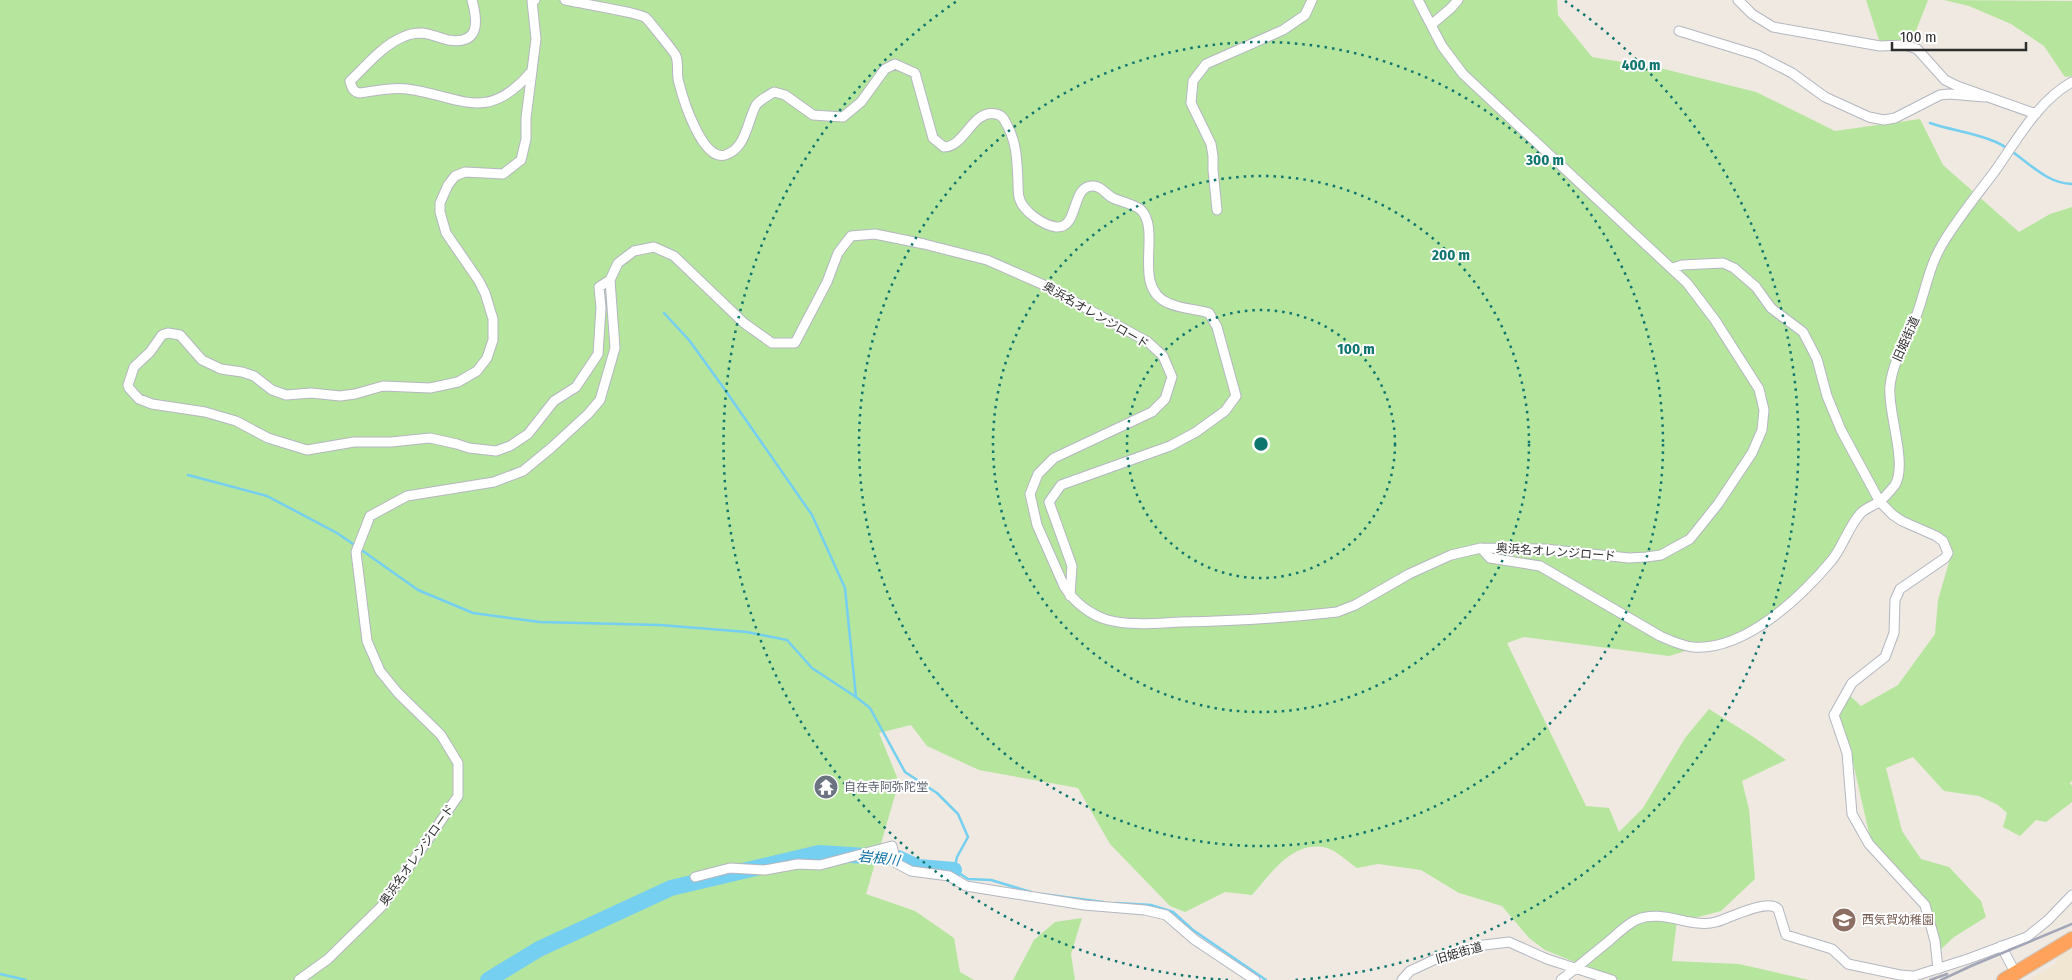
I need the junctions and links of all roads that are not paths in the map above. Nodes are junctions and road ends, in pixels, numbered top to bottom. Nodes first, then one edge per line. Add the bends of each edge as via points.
1 (472, 0) edge
2 (534, 0) edge
3 (565, 0) edge
4 (1312, 0) edge
5 (1418, 0) edge
6 (1458, 0) edge
7 (1738, 0) edge
8 (1431, 24) junction
9 (1679, 31) dead end
10 (530, 72) junction
11 (2072, 82) edge
12 (1985, 97) junction
13 (2036, 114) junction
14 (1217, 210) dead end
15 (1673, 268) junction
16 (610, 280) junction
17 (1880, 502) junction
18 (1481, 548) junction
19 (1070, 596) junction
20 (695, 877) dead end
21 (2072, 895) edge
22 (2072, 939) edge
23 (2001, 946) junction
24 (1576, 968) junction
25 (1938, 969) junction
26 (2015, 972) junction
27 (1909, 978) edge
28 (300, 980) edge
29 (1255, 980) edge
30 (1402, 980) edge
31 (1561, 980) edge
32 (1612, 980) edge
33 (2004, 980) edge

1 - 10 street via 477,26 472,35 464,40 422,33 402,37 377,54 350,81 352,88 360,93 406,89 450,100 479,103 495,101 517,88
2 - 10 street via 532,11 536,39
3 - 19 street via 645,16 676,57 678,81 697,133 709,151 719,155 726,155 738,146 757,104 774,92 785,95 813,115 843,117 861,102 885,69 895,64 915,73 933,138 944,147 958,140 984,115 995,113 1002,116 1012,132 1016,150 1019,198 1029,213 1042,222 1062,226 1070,219 1079,194 1093,186 1142,210 1148,222 1149,282 1159,297 1168,303 1209,313 1217,327 1236,396 1225,411 1170,446 1061,485 1049,502 1072,566
4 - 14 street via 1304,15 1282,30 1206,64 1193,81 1191,102 1211,144
5 - 8 street, 奥浜名オレンジロード
6 - 8 street
7 - 12 street via 1752,14 1773,27 1880,46 1917,49 1945,80
8 - 15 street, 奥浜名オレンジロード via 1442,46 1463,74
9 - 12 street via 1757,55 1792,73 1825,97 1869,117 1884,120 1909,112 1940,95
10 - 16 street via 526,139 520,160 503,174 465,172 455,176 440,203 446,234 479,281 493,319 493,340 487,358 477,371 458,382 430,388 383,386 340,396 286,395 272,390 254,376 221,369 202,360 180,336 168,333 162,335 134,367 129,388 139,399 152,404 205,412 307,450 354,442 430,438 469,448 496,450 510,446 528,434 554,401 576,387 598,354 601,308 598,287
11 - 13 street, 旧姫街道
12 - 13 street
13 - 17 street, 旧姫街道 via 1942,243 1930,271 1918,312 1893,368 1889,389 1899,465 1896,484
15 - 17 street via 1723,263 1734,268 1756,287 1771,308 1803,332 1817,359 1841,430
15 - 18 street, 奥浜名オレンジロード via 1715,320 1759,389 1764,410 1762,430 1736,479 1690,539 1661,555 1629,558 1545,549
16 - 19 street, 奥浜名オレンジロード via 618,263 634,251 654,247 674,256 744,323 772,343 796,343 827,282 838,252 851,236 874,234 987,260 1044,285 1148,342 1163,356 1172,377 1166,399 1152,412 1054,458 1038,474 1030,494 1037,525
16 - 28 street, 奥浜名オレンジロード via 615,348 600,400 588,414 522,470 494,482 407,496 370,516 356,552 367,641 380,671 441,735 458,763 458,796 382,906 328,959
17 - 18 street, 旧姫街道 via 1862,512 1833,558 1796,598 1731,641 1709,646 1693,647 1674,642 1540,566 1490,558
17 - 25 street via 1898,518 1943,541 1948,552 1945,558 1900,589 1895,600 1894,633 1885,657 1852,683 1834,715 1847,753 1852,814 1869,844 1925,905 1935,941
18 - 19 street, 奥浜名オレンジロード via 1451,556 1410,574 1355,605 1329,613 1129,624 1107,620 1086,610
20 - 29 street via 730,868 765,870 798,864 820,865 892,846 896,863 911,871 949,876 966,886 1166,915 1195,940
21 - 23 street via 2027,937
22 - 26 highway
23 - 25 street
23 - 26 street
24 - 27 street via 1637,920 1653,916 1714,922 1770,906 1778,909 1786,935 1832,949 1848,964
24 - 30 street, 旧姫街道 via 1509,942 1476,946 1440,957 1410,970
24 - 31 street
24 - 32 street, 旧姫街道
25 - 27 street
26 - 33 highway

